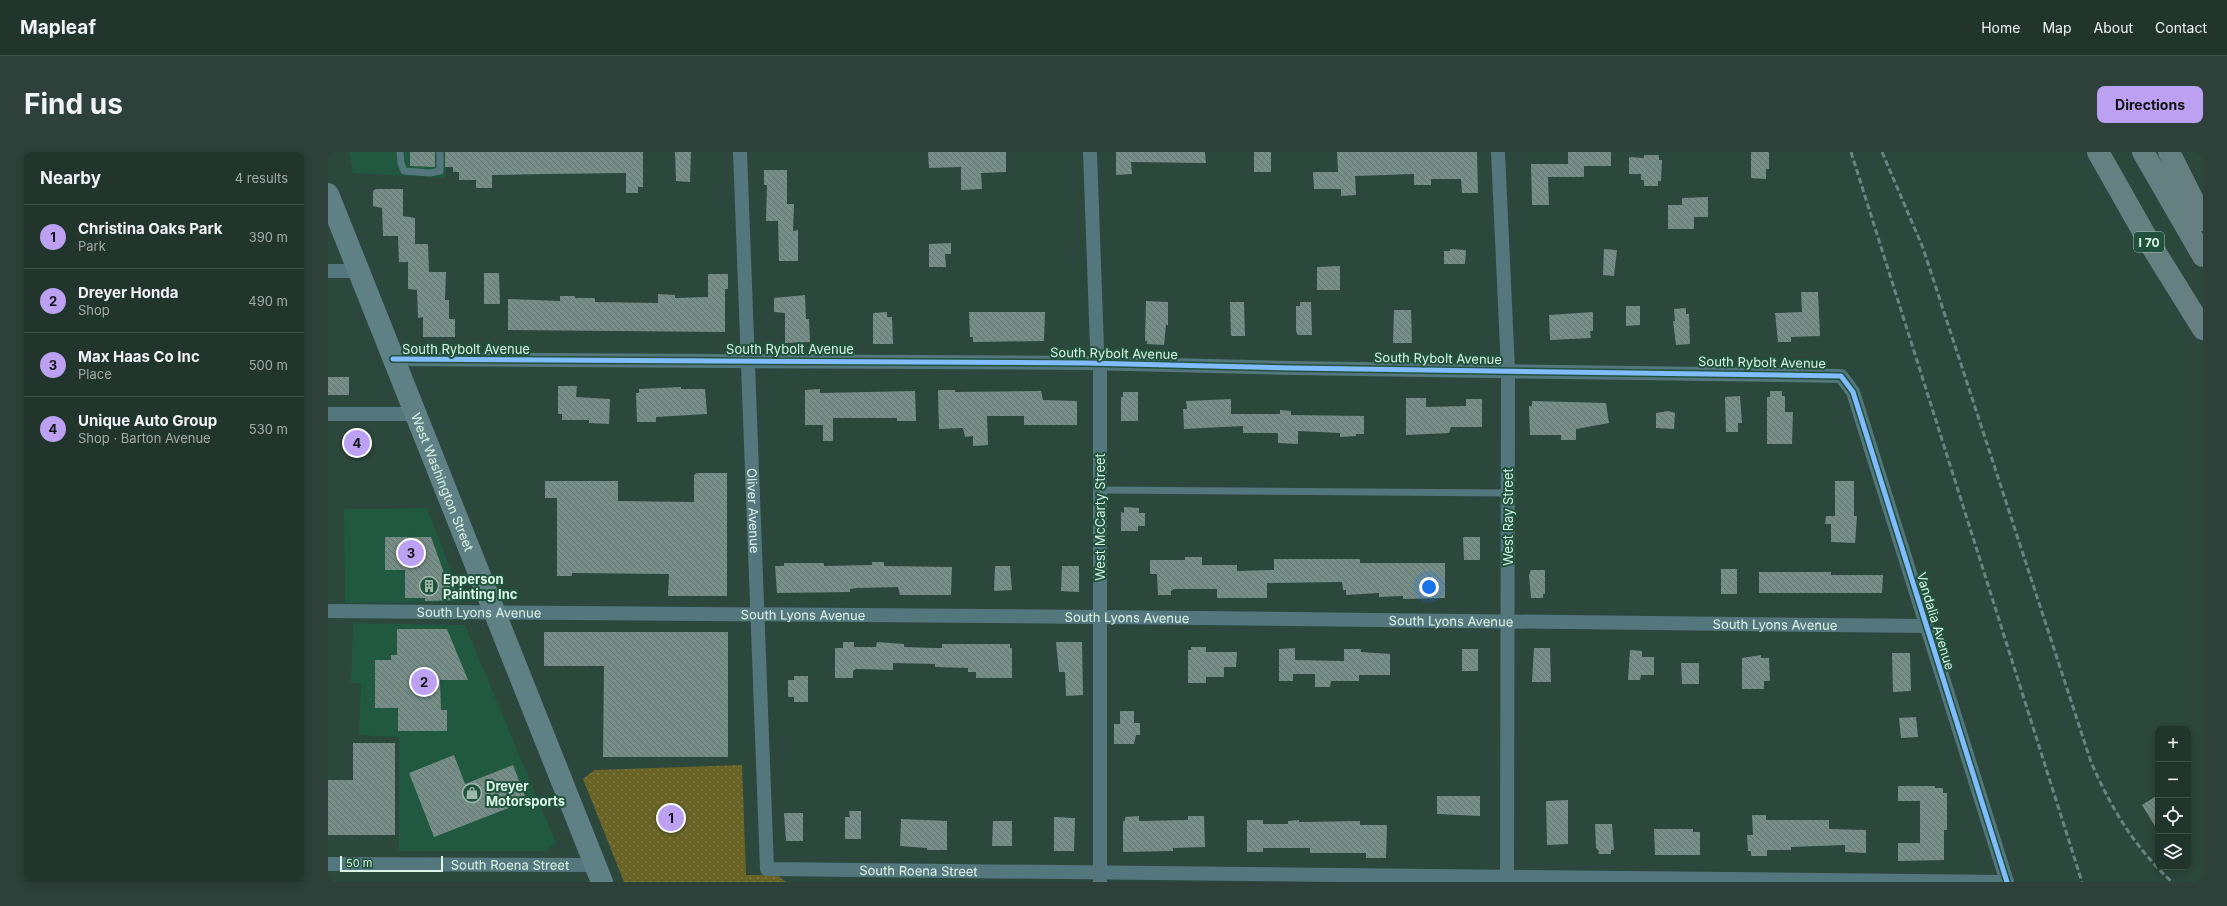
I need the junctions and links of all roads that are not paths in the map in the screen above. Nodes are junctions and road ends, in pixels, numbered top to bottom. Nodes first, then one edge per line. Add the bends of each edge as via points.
1 (400, 152) edge
2 (440, 152) edge
3 (740, 152) edge
4 (1090, 152) edge
5 (1498, 152) edge
6 (2091, 152) edge
7 (2098, 152) edge
8 (2143, 152) edge
9 (2169, 152) edge
10 (328, 194) edge
11 (2124, 199) junction
12 (2203, 220) edge
13 (2203, 256) edge
14 (328, 271) edge
15 (359, 271) junction
16 (2203, 329) edge
17 (393, 359) junction
18 (748, 360) junction
19 (1099, 364) junction
20 (1508, 370) junction
21 (1835, 374) joint
22 (328, 414) edge
23 (415, 414) junction
24 (1100, 490) junction
25 (1508, 493) junction
26 (328, 612) edge
27 (494, 613) junction
28 (757, 614) junction
29 (1100, 617) junction
30 (1508, 622) junction
31 (1926, 626) junction
32 (328, 864) edge
33 (767, 869) joint
34 (599, 874) edge
35 (792, 875) edge
36 (1100, 877) edge
37 (1507, 879) edge
38 (1900, 881) edge
39 (2007, 882) edge

1 - 2 lane via 404,171 430,173 440,170
3 - 18 street, Oliver Avenue
4 - 19 street, West McCarty Street
5 - 20 street, West Ray Street
6 - 11 highway
7 - 11 highway, I 70
8 - 13 highway
9 - 12 highway
10 - 15 main road, West Washington Street
11 - 16 highway, I 70
14 - 15 street
15 - 17 main road, West Washington Street
17 - 18 street, South Rybolt Avenue
17 - 23 main road, West Washington Street
18 - 19 street, South Rybolt Avenue
18 - 28 street, Oliver Avenue
19 - 20 street, South Rybolt Avenue
19 - 24 street, West McCarty Street
20 - 21 street, South Rybolt Avenue
20 - 25 street, West Ray Street
21 - 31 street, Vandalia Avenue via 1846,379 1853,392
22 - 23 street
23 - 27 main road, West Washington Street
24 - 25 lane
24 - 29 street, West McCarty Street
25 - 30 street, West Ray Street
26 - 27 street, South Lyons Avenue
27 - 28 street, South Lyons Avenue
27 - 34 main road, West Washington Street
28 - 29 street, South Lyons Avenue
28 - 33 street, Oliver Avenue
29 - 30 street, South Lyons Avenue
29 - 36 street, West McCarty Street
30 - 31 street, South Lyons Avenue
30 - 37 street, West Ray Street
31 - 39 street, Vandalia Avenue
32 - 34 street, South Roena Street
33 - 35 street, South Roena Street
35 - 36 street, South Roena Street
36 - 37 street, South Roena Street
37 - 38 street, South Roena Street
38 - 39 street, South Roena Street

